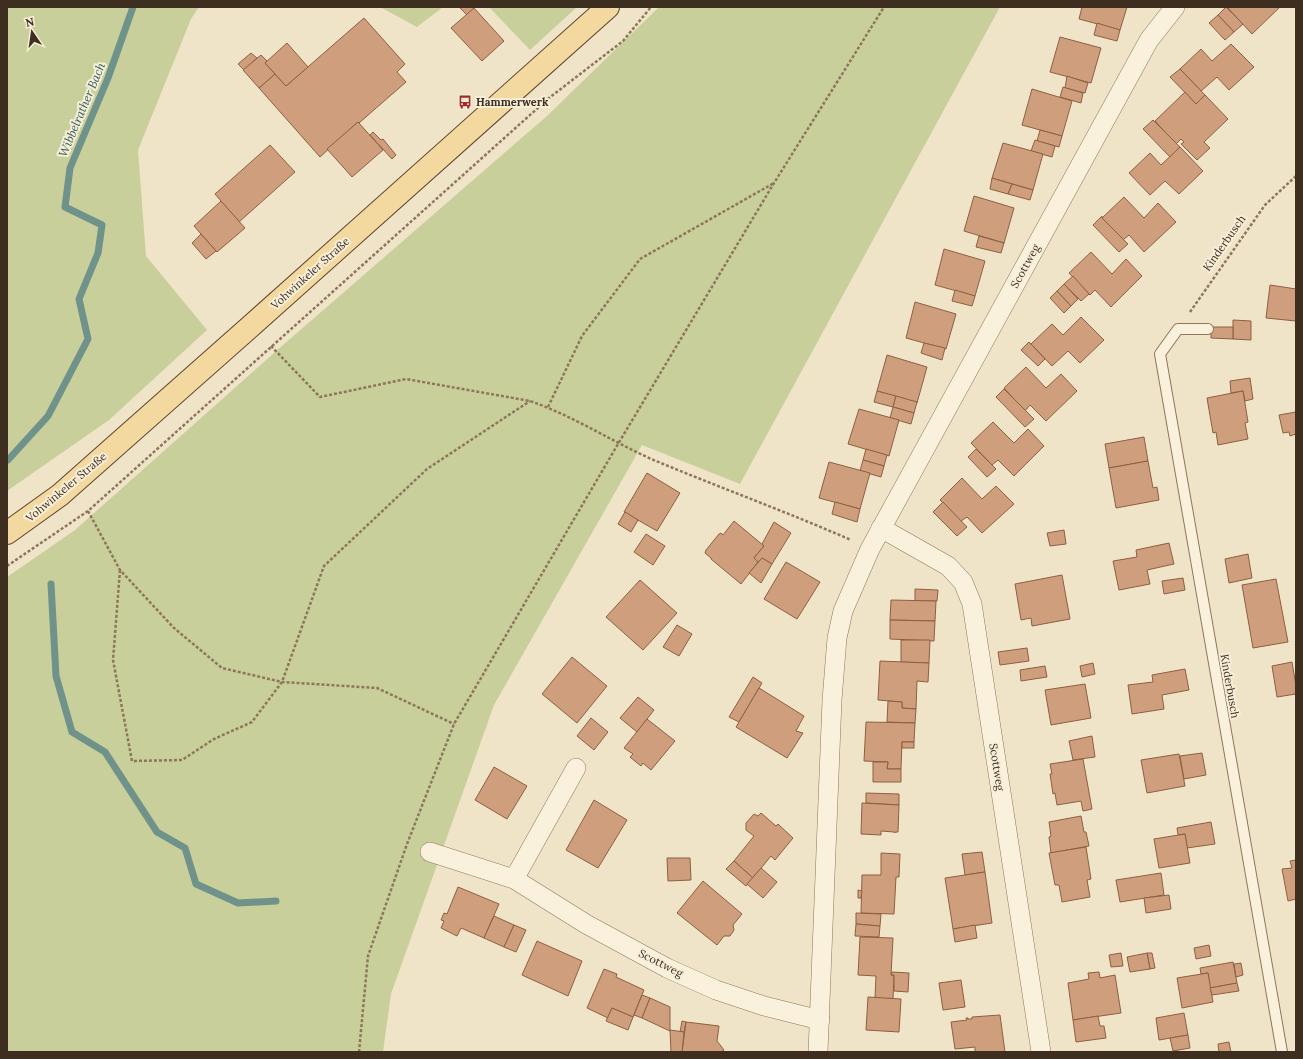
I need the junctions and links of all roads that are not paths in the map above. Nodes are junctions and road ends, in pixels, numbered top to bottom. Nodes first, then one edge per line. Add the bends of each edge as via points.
1 (608, 7) edge
2 (1176, 7) edge
3 (1208, 329) dead end
4 (881, 528) junction
5 (7, 533) edge
6 (576, 768) dead end
7 (430, 852) dead end
8 (514, 879) junction
9 (820, 1020) junction
10 (818, 1052) edge
11 (1041, 1052) edge
12 (1282, 1052) edge

1 - 5 main road, Vohwinkeler Straße via 60,495
2 - 4 street, Scottweg via 1149,40
3 - 12 lane, Kinderbusch via 1178,329 1160,354
4 - 9 street, Scottweg via 843,611 837,638 832,700
4 - 11 street, Scottweg via 948,566 963,582 972,604
6 - 8 street
7 - 8 street, Scottweg
8 - 9 street, Scottweg via 586,924 667,968 709,987 764,1006
9 - 10 street, Scottweg

